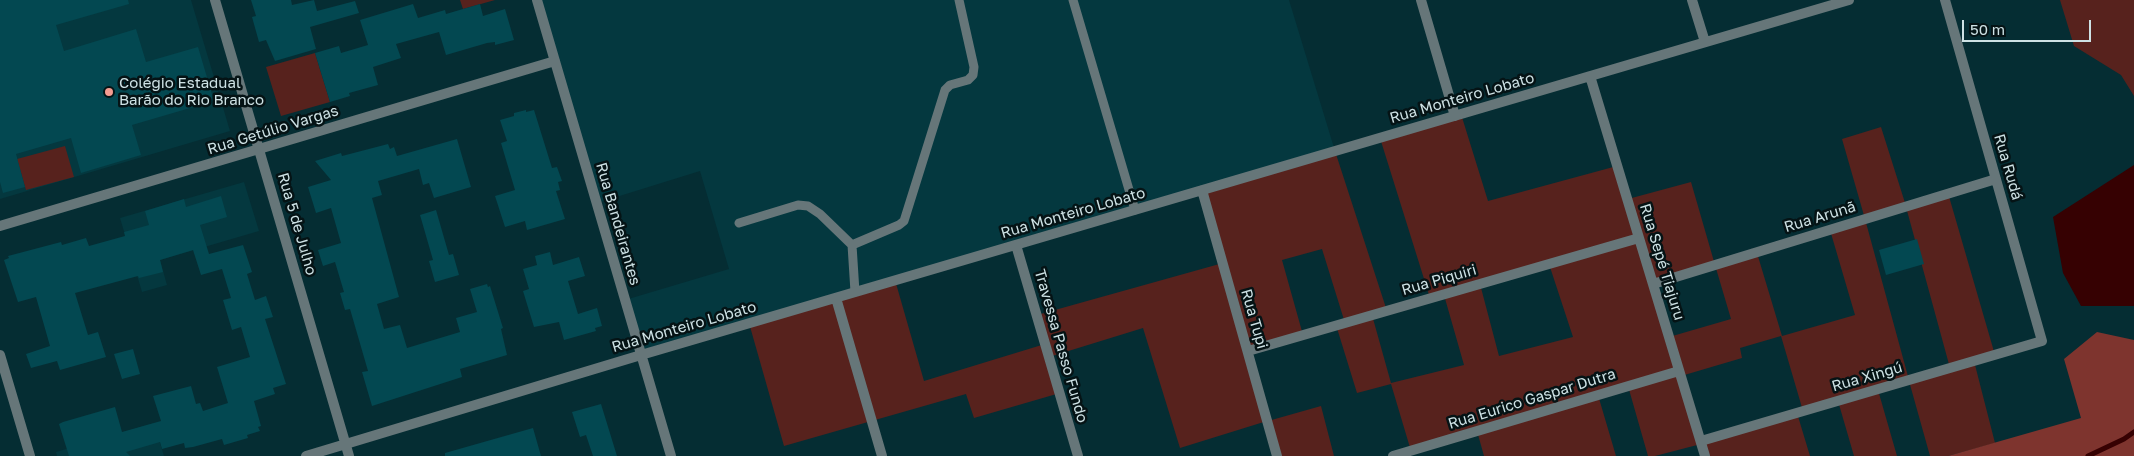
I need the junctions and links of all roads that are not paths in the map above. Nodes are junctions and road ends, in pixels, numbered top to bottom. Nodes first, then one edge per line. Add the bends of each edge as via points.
1 (215, 0) edge
2 (537, 0) edge
3 (959, 0) edge
4 (1073, 0) edge
5 (1421, 0) edge
6 (1692, 0) edge
7 (1849, 0) edge
8 (1946, 0) edge
9 (1704, 42) junction
10 (555, 61) junction
11 (1590, 76) junction
12 (1456, 116) junction
13 (260, 150) junction
14 (1996, 179) junction
15 (1202, 190) junction
16 (1135, 210) junction
17 (739, 223) dead end
18 (0, 226) edge
19 (1639, 238) junction
20 (852, 245) junction
21 (1016, 245) junction
22 (1653, 284) junction
23 (855, 292) junction
24 (836, 298) junction
25 (2042, 341) joint
26 (1248, 351) junction
27 (641, 355) junction
28 (0, 356) edge
29 (1679, 371) junction
30 (1701, 441) junction
31 (346, 444) junction
32 (1428, 446) junction
33 (30, 456) edge
34 (306, 456) edge
35 (349, 456) edge
36 (672, 456) edge
37 (882, 456) edge
38 (1078, 456) edge
39 (1277, 456) edge
40 (1393, 456) edge
41 (1431, 456) edge
42 (1705, 456) edge

1 - 13 street, Rua 5 de Julho
2 - 10 street, Rua Bandeirantes
3 - 20 lane via 974,67 972,75 945,90 904,221
4 - 16 lane
5 - 12 street
6 - 9 street
7 - 9 street, Rua Monteiro Lobato
8 - 14 street, Rua Rudá
9 - 11 street, Rua Monteiro Lobato
10 - 13 street, Rua Getúlio Vargas
10 - 27 street, Rua Bandeirantes
11 - 12 street, Rua Monteiro Lobato
11 - 19 street, Rua Sepé Tiajuru
12 - 15 street, Rua Monteiro Lobato
13 - 18 street, Rua Getúlio Vargas
13 - 31 street, Rua 5 de Julho
14 - 22 street, Rua Arunã
14 - 25 street, Rua Rudá
15 - 16 street, Rua Monteiro Lobato
15 - 26 street, Rua Tupi
16 - 21 street, Rua Monteiro Lobato
17 - 20 lane via 798,204 820,214
19 - 22 street, Rua Sepé Tiajuru
19 - 26 street, Rua Piquiri
20 - 23 lane
21 - 23 street, Rua Monteiro Lobato
21 - 38 street, Travessa Passo Fundo
22 - 29 street, Rua Sepé Tiajuru
23 - 24 street, Rua Monteiro Lobato
24 - 27 street, Rua Monteiro Lobato
24 - 37 street
25 - 30 street, Rua Xingú
26 - 39 street, Rua Tupi
27 - 31 street, Rua Monteiro Lobato
27 - 36 street, Rua Bandeirantes
28 - 33 street
29 - 30 street, Rua Sepé Tiajuru
29 - 32 street, Rua Eurico Gaspar Dutra
30 - 42 street, Rua Sepé Tiajuru
31 - 34 street, Rua Monteiro Lobato
31 - 35 street, Rua 5 de Julho
32 - 40 street, Rua Eurico Gaspar Dutra
32 - 41 street

